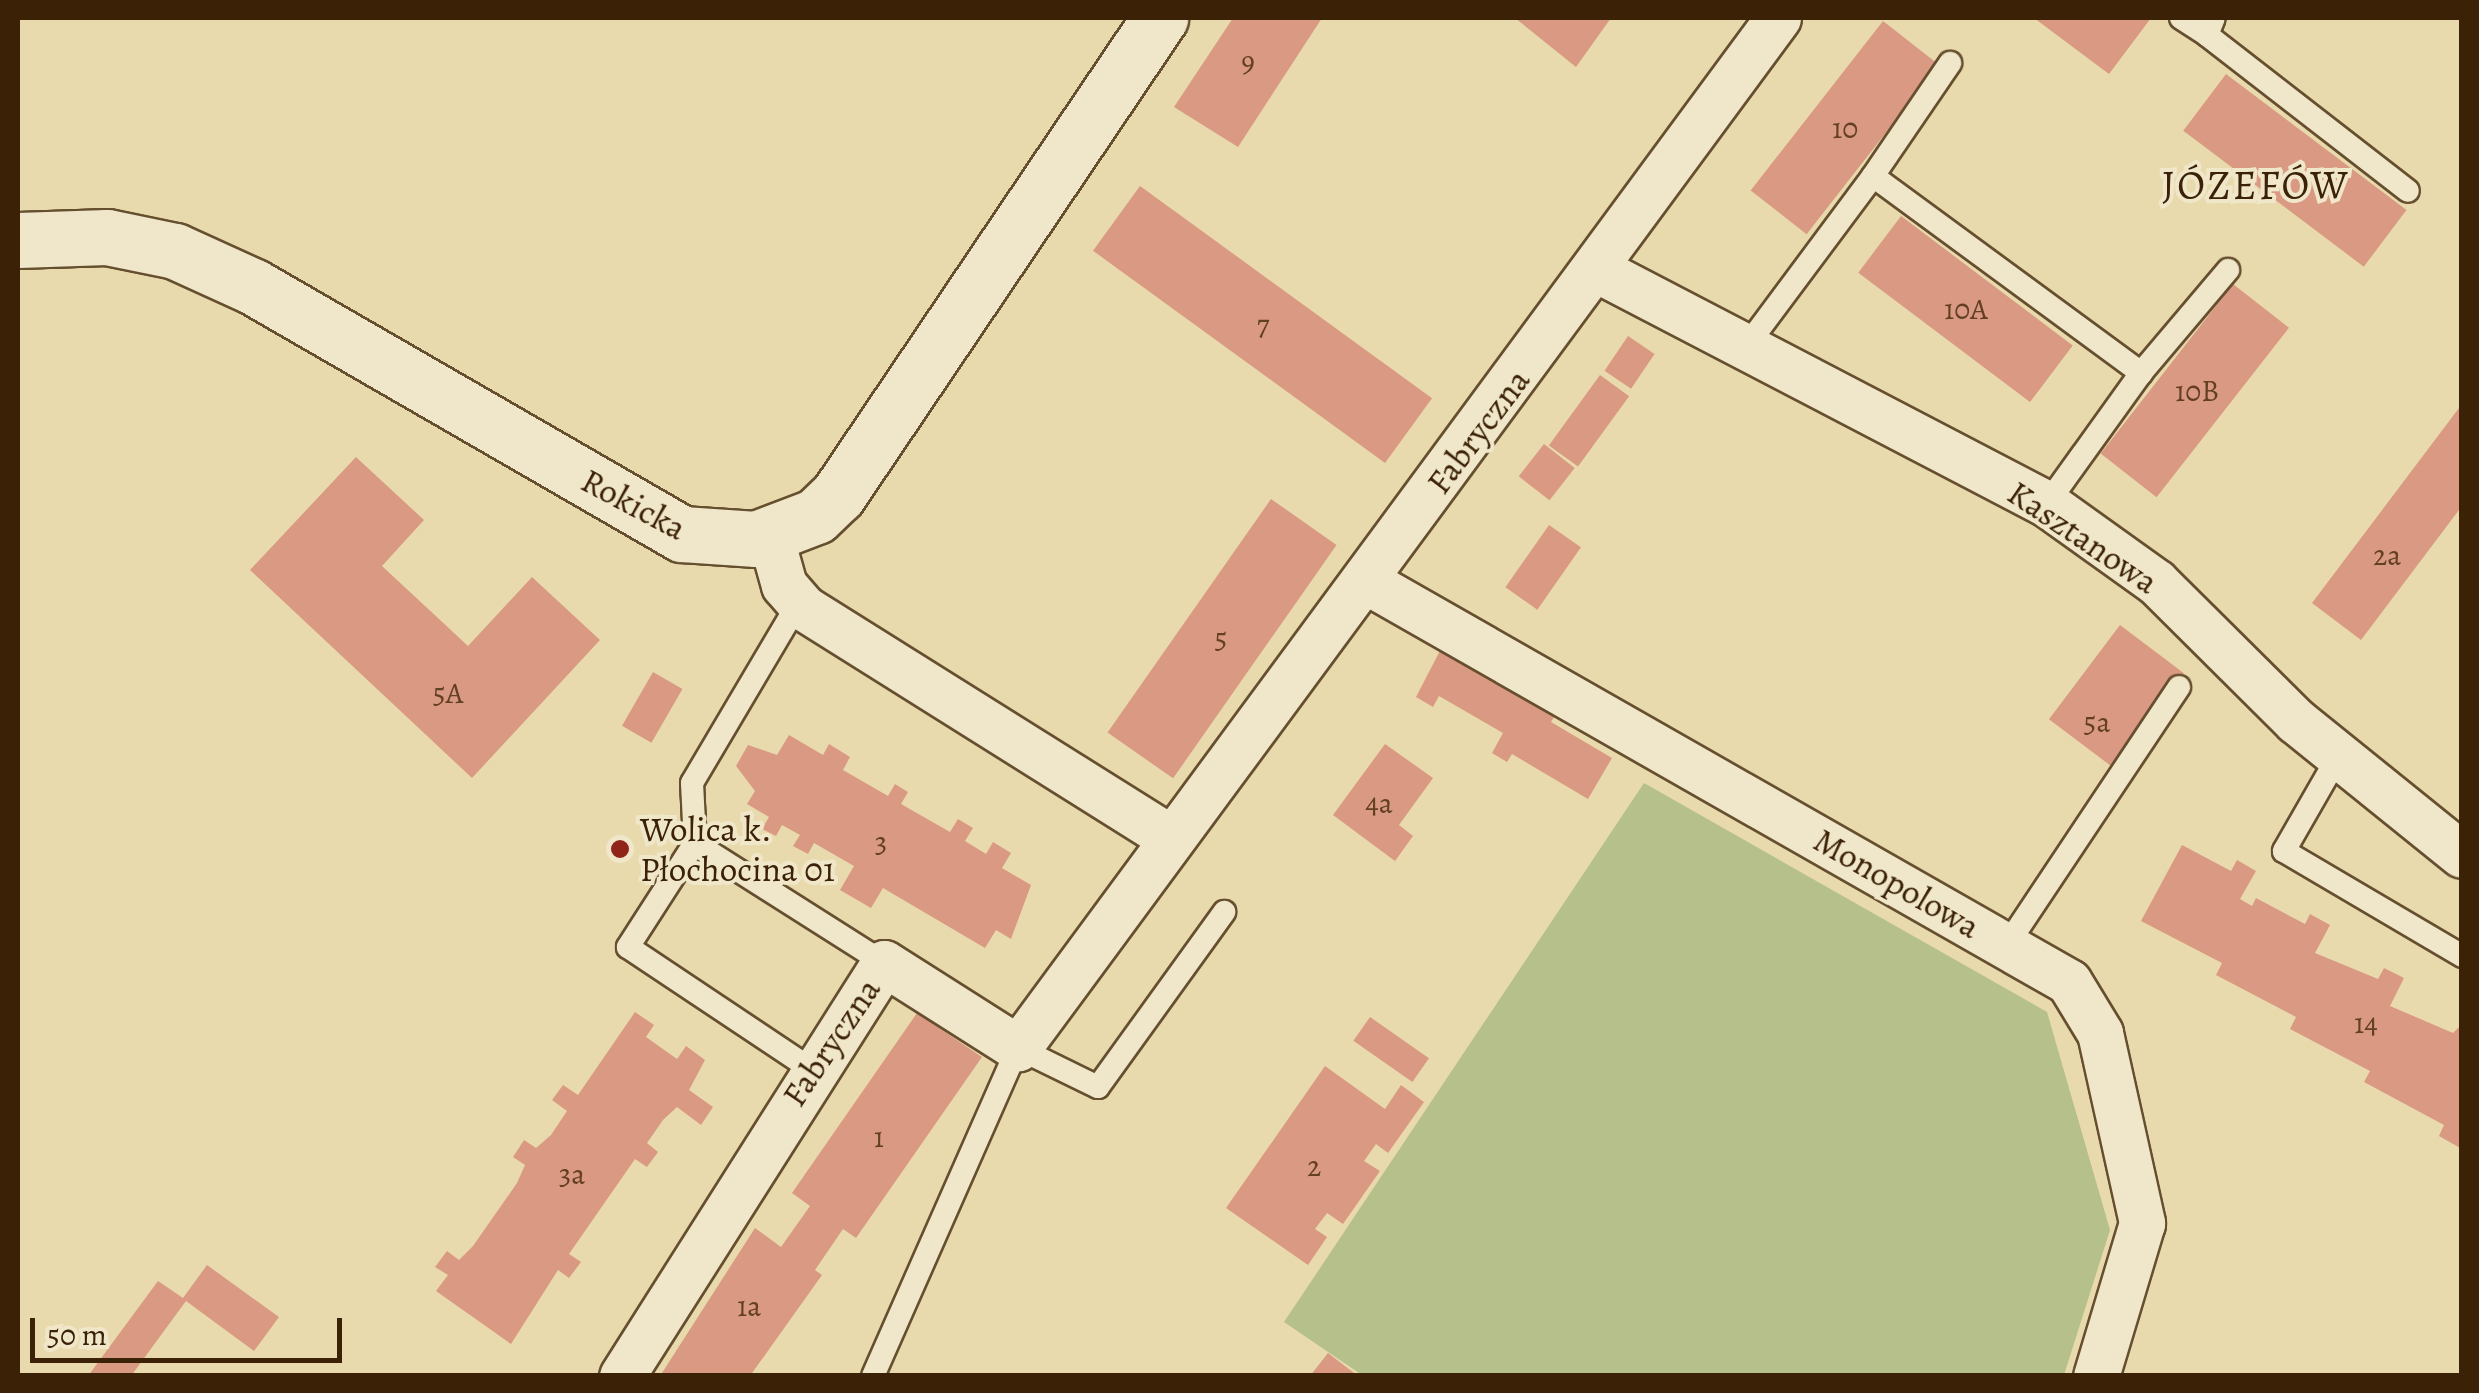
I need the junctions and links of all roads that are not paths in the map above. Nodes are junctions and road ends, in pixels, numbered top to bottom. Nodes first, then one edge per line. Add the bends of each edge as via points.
1 (1160, 18) edge
2 (1778, 18) edge
3 (2182, 18) edge
4 (2211, 26) edge
5 (1950, 63) dead end
6 (1873, 176) junction
7 (2408, 191) dead end
8 (18, 240) edge
9 (1596, 269) junction
10 (2228, 270) dead end
11 (1744, 348) junction
12 (2141, 373) junction
13 (2047, 504) junction
14 (770, 535) junction
15 (1366, 581) junction
16 (799, 602) junction
17 (2179, 686) dead end
18 (2339, 756) junction
19 (1167, 836) junction
20 (695, 843) junction
21 (2462, 854) edge
22 (1224, 912) dead end
23 (2007, 945) junction
24 (2462, 956) edge
25 (884, 963) junction
26 (1018, 1048) junction
27 (811, 1070) junction
28 (622, 1376) edge
29 (873, 1376) edge
30 (2096, 1376) edge

1 - 14 main road, Rokicka via 838,494 816,516
2 - 9 street, Fabryczna
3 - 4 lane
4 - 7 lane
5 - 6 lane
6 - 11 lane
6 - 12 lane
8 - 14 main road, Rokicka via 107,237 175,250 254,287 682,534 724,542
9 - 11 street, Kasztanowa
9 - 15 street, Fabryczna
10 - 12 lane
11 - 13 street, Kasztanowa
12 - 13 lane
13 - 18 street, Kasztanowa via 2156,582
14 - 16 street via 784,585
15 - 19 street, Fabryczna
15 - 23 street, Monopolowa
16 - 19 street
16 - 20 lane via 692,784
17 - 23 lane
18 - 21 street, Kasztanowa
18 - 24 lane via 2284,851
19 - 26 street, Fabryczna
20 - 25 lane
20 - 27 lane via 628,947
22 - 26 lane via 1098,1086
23 - 30 street, Monopolowa via 2068,982 2100,1033 2128,1136 2142,1223
25 - 26 street, Fabryczna
25 - 27 street, Fabryczna
26 - 29 lane
27 - 28 street, Fabryczna

